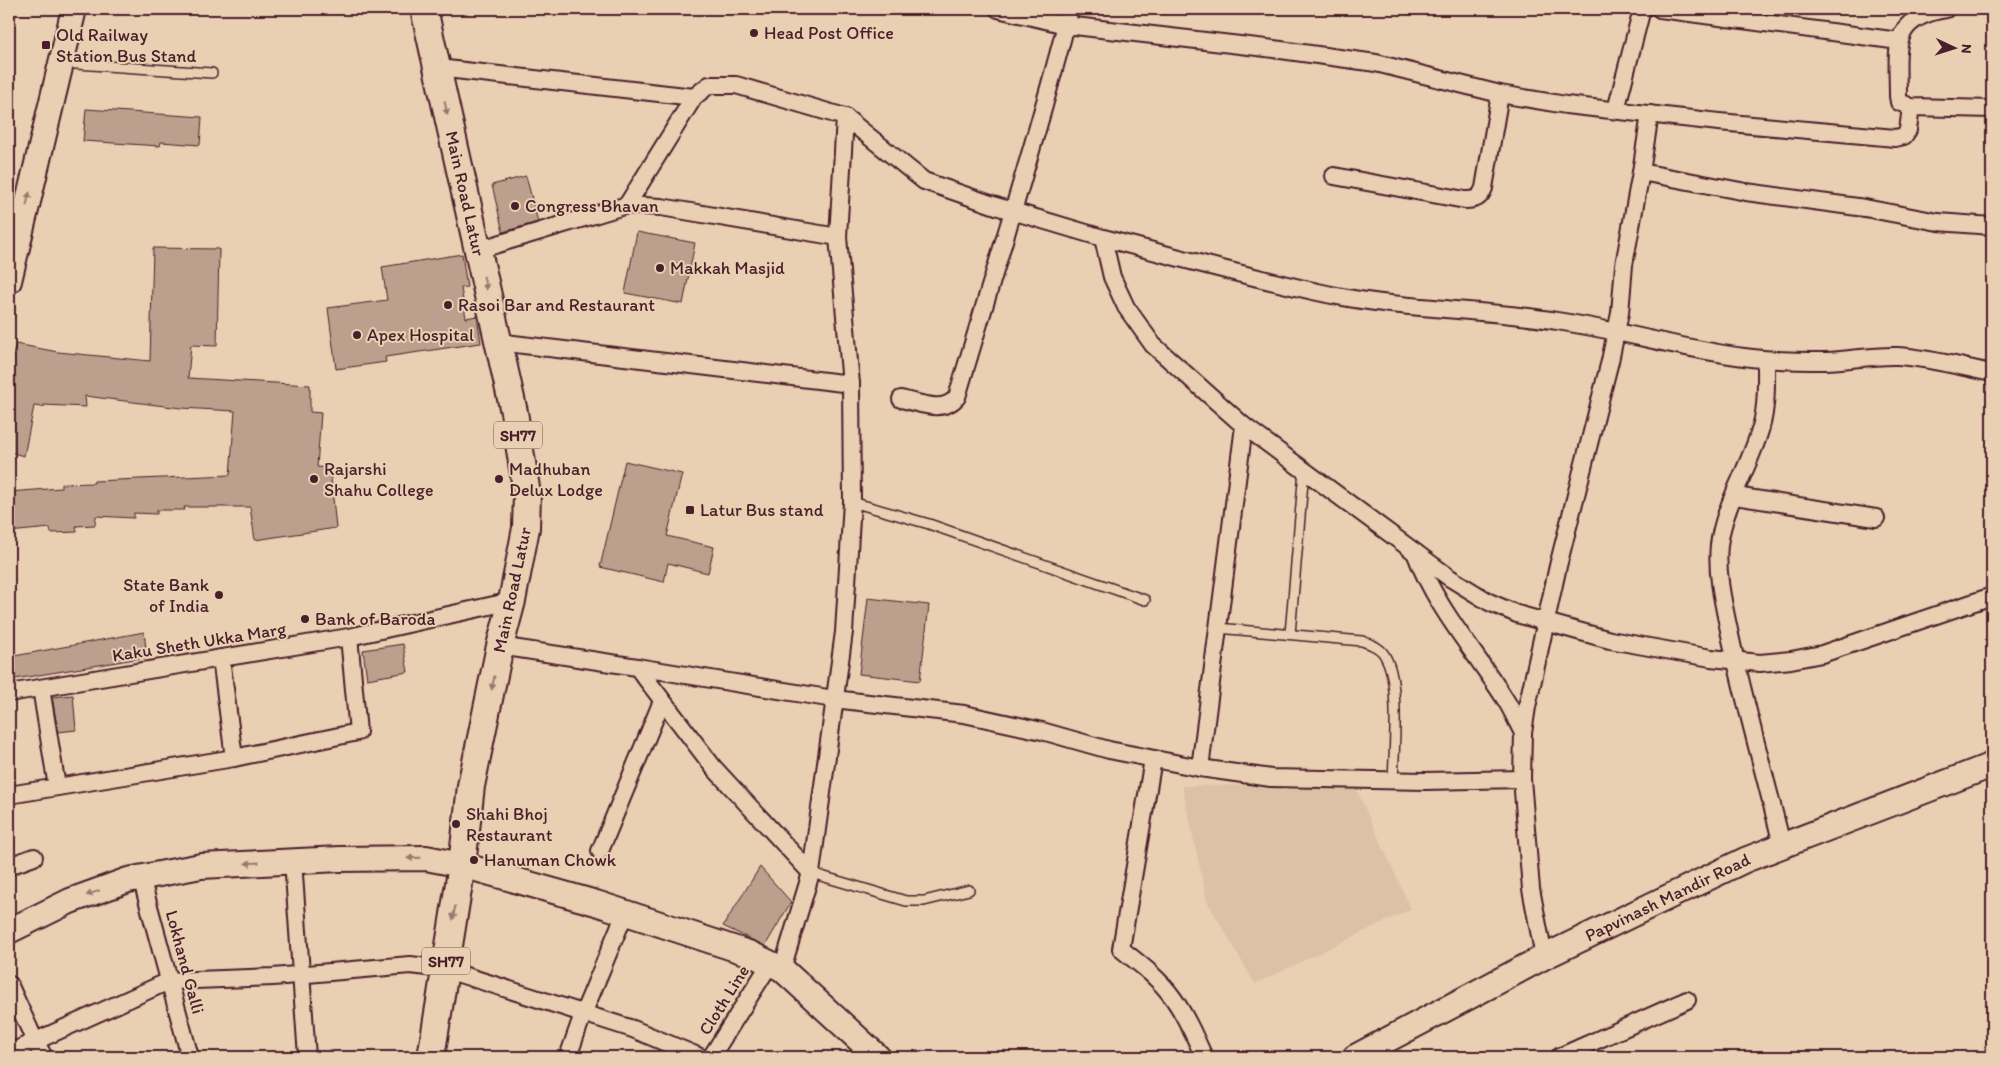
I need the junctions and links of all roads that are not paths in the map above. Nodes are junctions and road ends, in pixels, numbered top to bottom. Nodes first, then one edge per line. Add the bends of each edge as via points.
1 (74, 9) edge
2 (424, 9) edge
3 (998, 9) edge
4 (1070, 9) edge
5 (1642, 9) edge
6 (1660, 9) edge
7 (1946, 9) edge
8 (1066, 25) junction
9 (1899, 41) junction
10 (61, 63) junction
11 (438, 68) junction
12 (212, 73) dead end
13 (1500, 94) junction
14 (694, 97) junction
15 (1911, 107) junction
16 (1992, 109) edge
17 (1616, 110) junction
18 (1650, 114) junction
19 (844, 117) junction
20 (1641, 172) junction
21 (1334, 176) dead end
22 (627, 205) junction
23 (1012, 211) junction
24 (1992, 226) edge
25 (838, 237) junction
26 (1103, 238) junction
27 (478, 250) junction
28 (9, 281) edge
29 (1616, 331) junction
30 (498, 342) junction
31 (1766, 360) junction
32 (1992, 373) edge
33 (851, 384) junction
34 (901, 399) dead end
35 (1244, 426) junction
36 (1304, 470) junction
37 (1735, 496) junction
38 (852, 502) junction
39 (1876, 518) dead end
40 (1415, 552) junction
41 (1992, 596) edge
42 (1145, 600) dead end
43 (512, 601) junction
44 (1545, 623) junction
45 (1218, 628) junction
46 (1290, 634) junction
47 (349, 637) junction
48 (500, 646) junction
49 (220, 658) junction
50 (1736, 661) junction
51 (637, 667) junction
52 (42, 688) junction
53 (9, 694) edge
54 (834, 699) junction
55 (662, 701) junction
56 (1523, 733) junction
57 (234, 758) junction
58 (1153, 759) junction
59 (1992, 765) edge
60 (1200, 768) junction
61 (1522, 779) junction
62 (1394, 781) junction
63 (56, 787) junction
64 (9, 795) edge
65 (1782, 845) junction
66 (600, 851) dead end
67 (34, 858) dead end
68 (293, 861) junction
69 (462, 865) junction
70 (9, 866) edge
71 (810, 873) junction
72 (141, 877) junction
73 (969, 890) dead end
74 (625, 913) junction
75 (9, 931) edge
76 (1544, 957) junction
77 (776, 967) junction
78 (444, 969) junction
79 (300, 974) junction
80 (168, 981) junction
81 (9, 984) edge
82 (1687, 1000) dead end
83 (583, 1014) junction
84 (35, 1041) junction
85 (9, 1053) edge
86 (44, 1057) edge
87 (190, 1057) edge
88 (307, 1057) edge
89 (431, 1057) edge
90 (568, 1057) edge
91 (700, 1057) edge
92 (711, 1057) edge
93 (878, 1057) edge
94 (1204, 1057) edge
95 (1354, 1057) edge
96 (1559, 1057) edge

1 - 10 street
2 - 11 main road, Main Road Latur / SH77
3 - 8 street
4 - 8 street
5 - 17 street
6 - 9 street
7 - 9 street via 1929,12 1912,21
8 - 13 street via 1376,63
8 - 23 street via 1036,138
9 - 15 street via 1899,102
10 - 12 lane
28 -> 10 street
11 - 14 street
11 -> 27 main road, Main Road Latur / SH77
13 - 17 street
13 - 21 street via 1484,188 1475,200
14 - 19 street via 709,85 736,85
14 - 22 street
15 - 16 street
15 - 18 street via 1908,130 1904,136 1895,138
17 - 18 street
18 - 20 street
19 - 23 street via 924,181
19 - 25 street, Cloth Line
20 - 24 street via 1938,222
20 - 29 street
22 - 25 street
22 - 27 street
23 - 26 street
23 - 34 street via 957,397 944,407
25 - 33 street, Cloth Line
26 - 29 street via 1337,296 1408,307 1491,312
26 - 35 street via 1112,278 1126,307 1153,345
27 -> 30 main road, Main Road Latur / SH77
29 - 31 street via 1665,344
29 - 44 street
30 - 33 street
30 - 43 main road, Main Road Latur / SH77 via 514,412 526,494 526,528
31 - 32 street via 1826,361 1900,356
31 - 37 street via 1761,427
33 - 38 street, Cloth Line
35 - 36 street
35 - 45 street
36 - 40 street
36 - 46 lane
37 - 39 street
37 - 50 street via 1720,542 1718,561
38 - 42 lane via 929,524
38 - 54 street, Cloth Line via 844,632
40 - 44 street via 1489,602
40 - 56 street via 1437,600 1505,700
41 - 50 street via 1822,654 1760,663
43 - 47 street, Kaku Sheth Ukka Marg
43 - 48 main road, Main Road Latur / SH77
44 - 50 street via 1610,640
44 - 56 street
45 - 46 lane
45 - 60 street
46 - 62 lane via 1362,641 1374,645 1386,657 1394,703
47 - 49 street, Kaku Sheth Ukka Marg
47 - 57 street via 358,732
48 - 51 street
48 -> 69 main road, Main Road Latur / SH77 via 472,786
49 - 52 street, Kaku Sheth Ukka Marg
49 - 57 street
50 - 65 street
51 - 54 street
51 - 55 street
52 - 53 street, Kaku Sheth Ukka Marg
52 - 63 street
54 - 58 street via 964,714
54 - 71 street, Cloth Line
55 - 66 street
55 - 71 street via 714,768
56 - 61 street
57 - 63 street
58 - 60 street
58 - 94 street via 1122,949 1151,973 1173,998
59 - 65 street, Papvinash Mandir Road
60 - 62 street via 1271,778
61 - 62 street
61 - 76 street via 1531,889
63 - 64 street
65 - 76 street, Papvinash Mandir Road
67 - 70 street
69 -> 68 street via 426,858
68 -> 72 street via 201,866
68 - 79 street
69 - 74 street
69 -> 78 main road, Main Road Latur / SH77
71 - 73 lane via 906,901 924,901
71 - 77 street, Cloth Line
72 -> 75 street via 70,901
72 - 80 street, Lokhand Galli
74 - 77 street via 750,954
74 - 83 street
76 - 95 street, Papvinash Mandir Road
77 - 92 street, Cloth Line
77 - 93 street
78 - 79 street via 410,965
78 - 83 street
78 - 89 main road, Main Road Latur / SH77
79 - 80 street
79 - 88 street
80 - 84 street
80 - 87 street, Lokhand Galli
81 - 84 street
82 - 96 street
83 - 90 street
83 - 91 street via 633,1029
84 - 85 street
84 - 86 street

